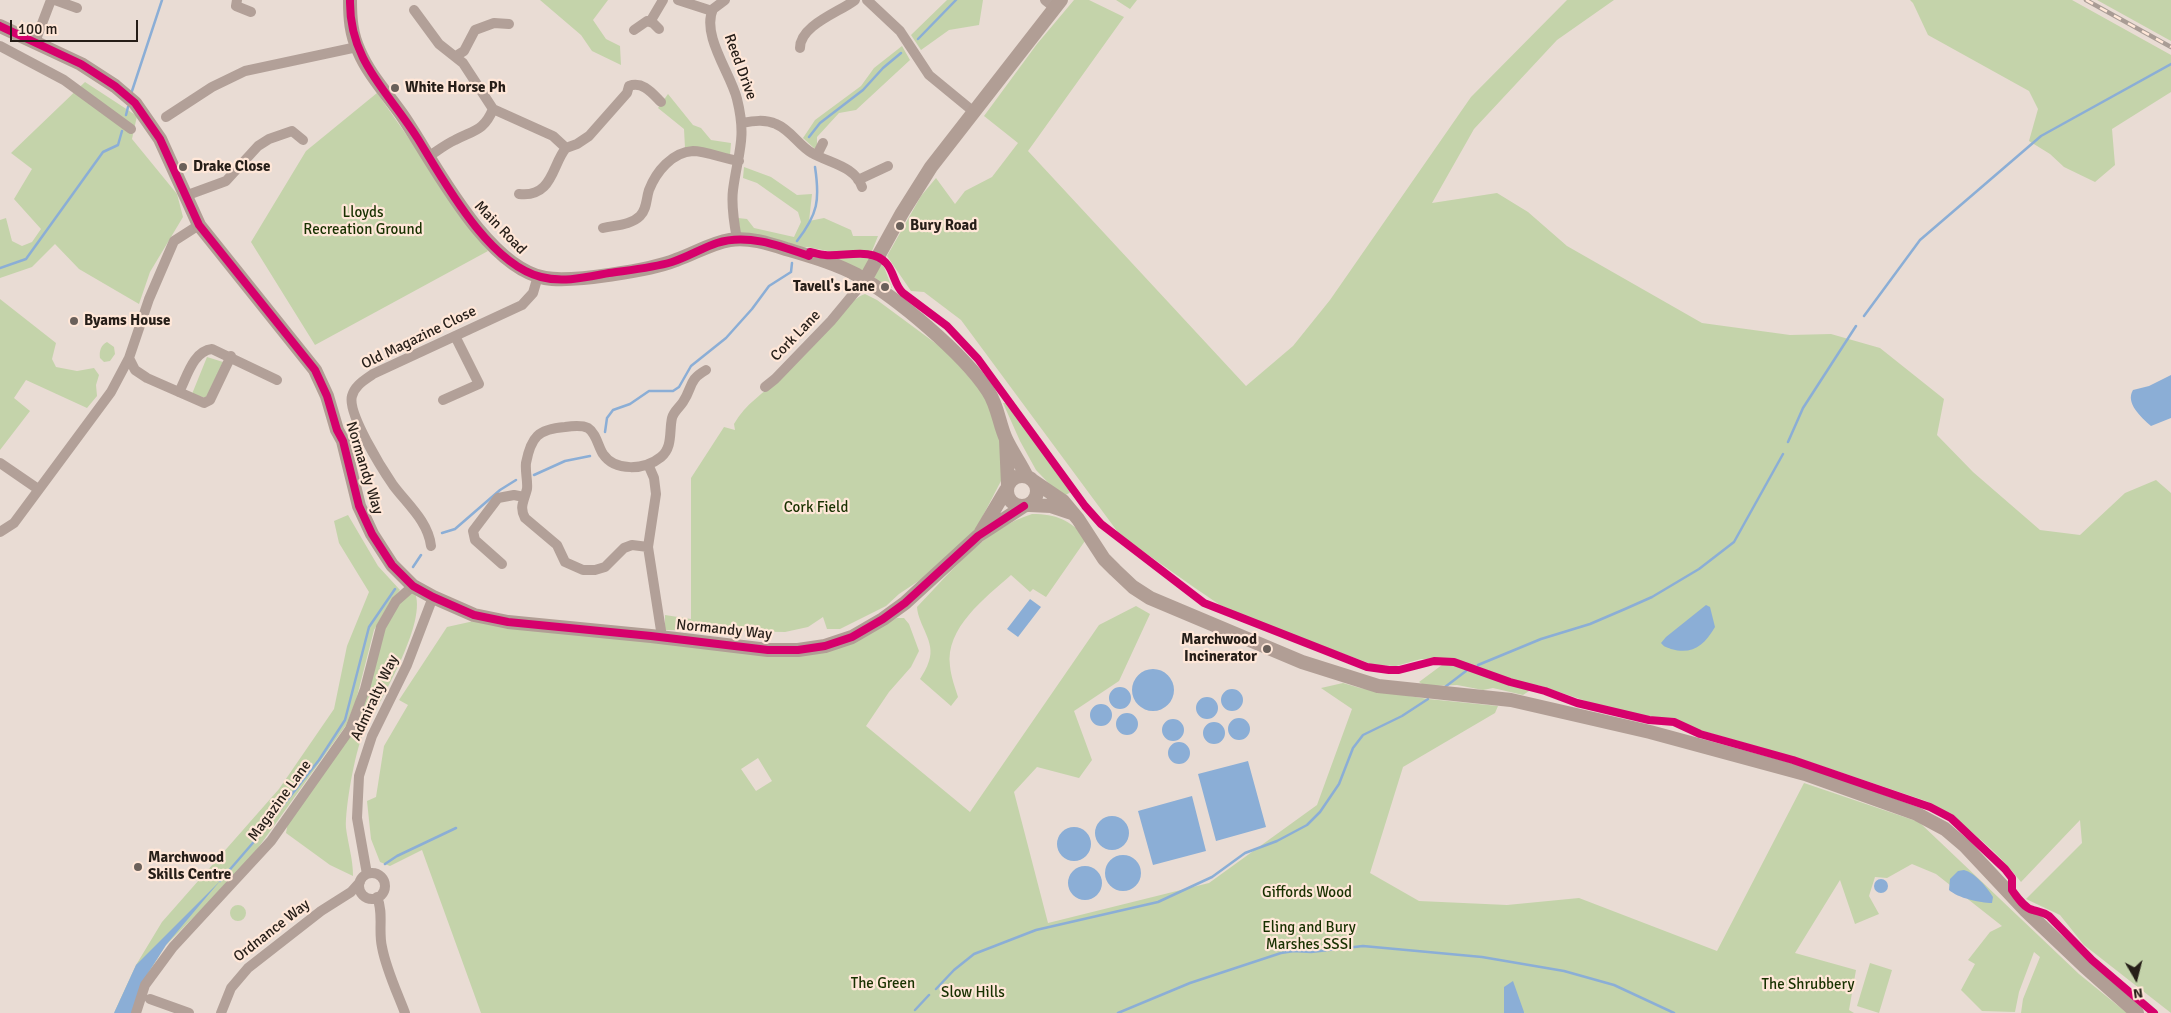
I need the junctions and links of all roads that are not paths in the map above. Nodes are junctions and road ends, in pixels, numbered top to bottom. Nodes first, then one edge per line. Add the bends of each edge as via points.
1 (51, 0) edge
2 (55, 0) edge
3 (238, 0) edge
4 (350, 0) edge
5 (663, 0) edge
6 (678, 0) edge
7 (726, 0) edge
8 (855, 0) edge
9 (867, 0) edge
10 (1054, 3) edge
11 (77, 8) dead end
12 (414, 10) dead end
13 (712, 11) junction
14 (251, 12) dead end
15 (650, 22) junction
16 (510, 24) dead end
17 (0, 26) edge
18 (659, 29) dead end
19 (634, 30) dead end
20 (35, 42) junction
21 (0, 46) edge
22 (357, 47) junction
23 (800, 48) dead end
24 (456, 56) junction
25 (662, 102) dead end
26 (493, 109) junction
27 (974, 112) junction
28 (166, 117) dead end
29 (742, 123) junction
30 (131, 128) dead end
31 (303, 140) dead end
32 (824, 143) dead end
33 (566, 148) junction
34 (817, 155) junction
35 (428, 156) junction
36 (739, 162) junction
37 (888, 166) dead end
38 (519, 194) dead end
39 (184, 196) junction
40 (199, 225) junction
41 (604, 228) dead end
42 (737, 239) junction
43 (538, 276) junction
44 (865, 280) junction
45 (455, 336) junction
46 (231, 356) junction
47 (129, 358) junction
48 (706, 370) dead end
49 (277, 380) dead end
50 (765, 387) dead end
51 (179, 392) junction
52 (443, 400) dead end
53 (1006, 439) junction
54 (0, 463) edge
55 (648, 464) junction
56 (1030, 478) junction
57 (1007, 487) junction
58 (38, 489) junction
59 (524, 497) junction
60 (1027, 506) junction
61 (1072, 513) junction
62 (0, 532) edge
63 (978, 536) junction
64 (431, 546) dead end
65 (648, 547) junction
66 (502, 564) dead end
67 (413, 586) junction
68 (433, 597) junction
69 (662, 637) junction
70 (368, 874) junction
71 (360, 882) junction
72 (373, 898) junction
73 (334, 904) junction
74 (150, 1000) dead end
75 (136, 1013) edge
76 (189, 1013) edge
77 (221, 1013) edge
78 (405, 1013) edge
79 (2138, 1013) edge

1 - 20 street
2 - 11 street
3 - 14 street via 236,6
4 - 22 street, Main Road via 351,24
5 - 15 street
6 - 13 street
7 - 13 street
8 - 23 street via 826,16 804,35
9 - 27 street via 900,31 929,75
10 - 27 street
12 - 24 street via 439,44
13 - 29 street, Reed Drive via 713,41 734,88
15 - 18 street
15 - 19 street via 644,22
16 - 24 street via 494,23 474,30 464,52
17 - 20 street, Normandy Way
20 - 39 street, Normandy Way via 94,71 131,99 155,131
21 - 30 street via 64,80
22 - 28 street via 245,71 212,87
22 - 35 street, Main Road
24 - 26 street
25 - 33 street via 643,85 629,86 627,93 589,136
26 - 33 street via 553,136
26 - 35 street via 482,127
27 - 44 street via 916,190
29 - 34 street via 763,121 776,124
29 - 36 street, Reed Drive
31 - 39 street via 292,131 269,139 258,146 226,181
32 - 34 street
33 - 38 street via 546,184 527,195
34 - 37 street via 842,166 860,184
35 - 43 street, Main Road via 479,230 515,264
36 - 41 street via 700,151 676,156 651,186 639,217
36 - 42 street, Reed Drive via 733,199
39 - 40 street, Normandy Way
40 - 47 street via 174,241 149,299
40 - 67 street, Normandy Way via 315,370 343,441 360,506 372,534 392,565
42 - 43 street, Main Road via 718,242 675,261 650,267 570,279
42 - 44 street, Main Road via 794,251
43 - 45 street, Old Magazine Close via 533,292 522,305
44 - 50 street, Cork Lane via 831,321
44 - 53 street, Main Road via 916,319 966,365 991,396
45 - 52 street via 479,384
45 - 64 street, Old Magazine Close via 373,374 360,384 351,398 356,421 391,482 426,528
46 - 49 street
46 - 51 street via 212,349 204,350 197,356
46 - 51 street via 210,400 204,403
47 - 51 street via 135,370
47 - 58 street via 111,392
48 - 55 street via 696,375 673,415 668,448 661,457
53 - 56 street
53 - 57 street
54 - 58 street
55 - 59 street via 623,467 612,463 586,427 542,431 528,450
55 - 65 street via 656,494
56 - 57 street via 1017,476
56 - 60 street via 1038,492
56 - 61 street via 1063,501
57 - 60 street via 1012,503
57 - 63 street, Normandy Way
58 - 62 street via 14,523
59 - 65 street via 524,518 557,545 565,562 583,570 605,567 624,548 632,545
59 - 66 street via 498,498 473,531 475,540
60 - 61 street via 1051,506
60 - 63 street, Normandy Way
61 - 79 street via 1115,570 1133,587 1150,598 1302,662 1378,686 1511,700 1650,732 1805,774 1917,814 1945,829 1986,866 2026,911
63 - 69 street, Normandy Way via 883,620 852,637 825,646 768,650
65 - 69 street
67 - 68 street, Normandy Way
67 - 75 street, Magazine Lane via 396,601 381,626 365,689 350,729 271,841 173,947 145,985
68 - 69 street, Normandy Way via 474,615 508,622
68 - 70 street, Admiralty Way via 412,654 372,736 359,776 357,818
70 - 71 street
70 - 72 street via 376,874 384,889
71 - 72 street via 362,894
71 - 73 street, Ordnance Way
72 - 73 street, Ordnance Way via 356,898
72 - 78 street via 381,908 382,949
73 - 77 street, Ordnance Way via 248,968 231,988
74 - 76 street

